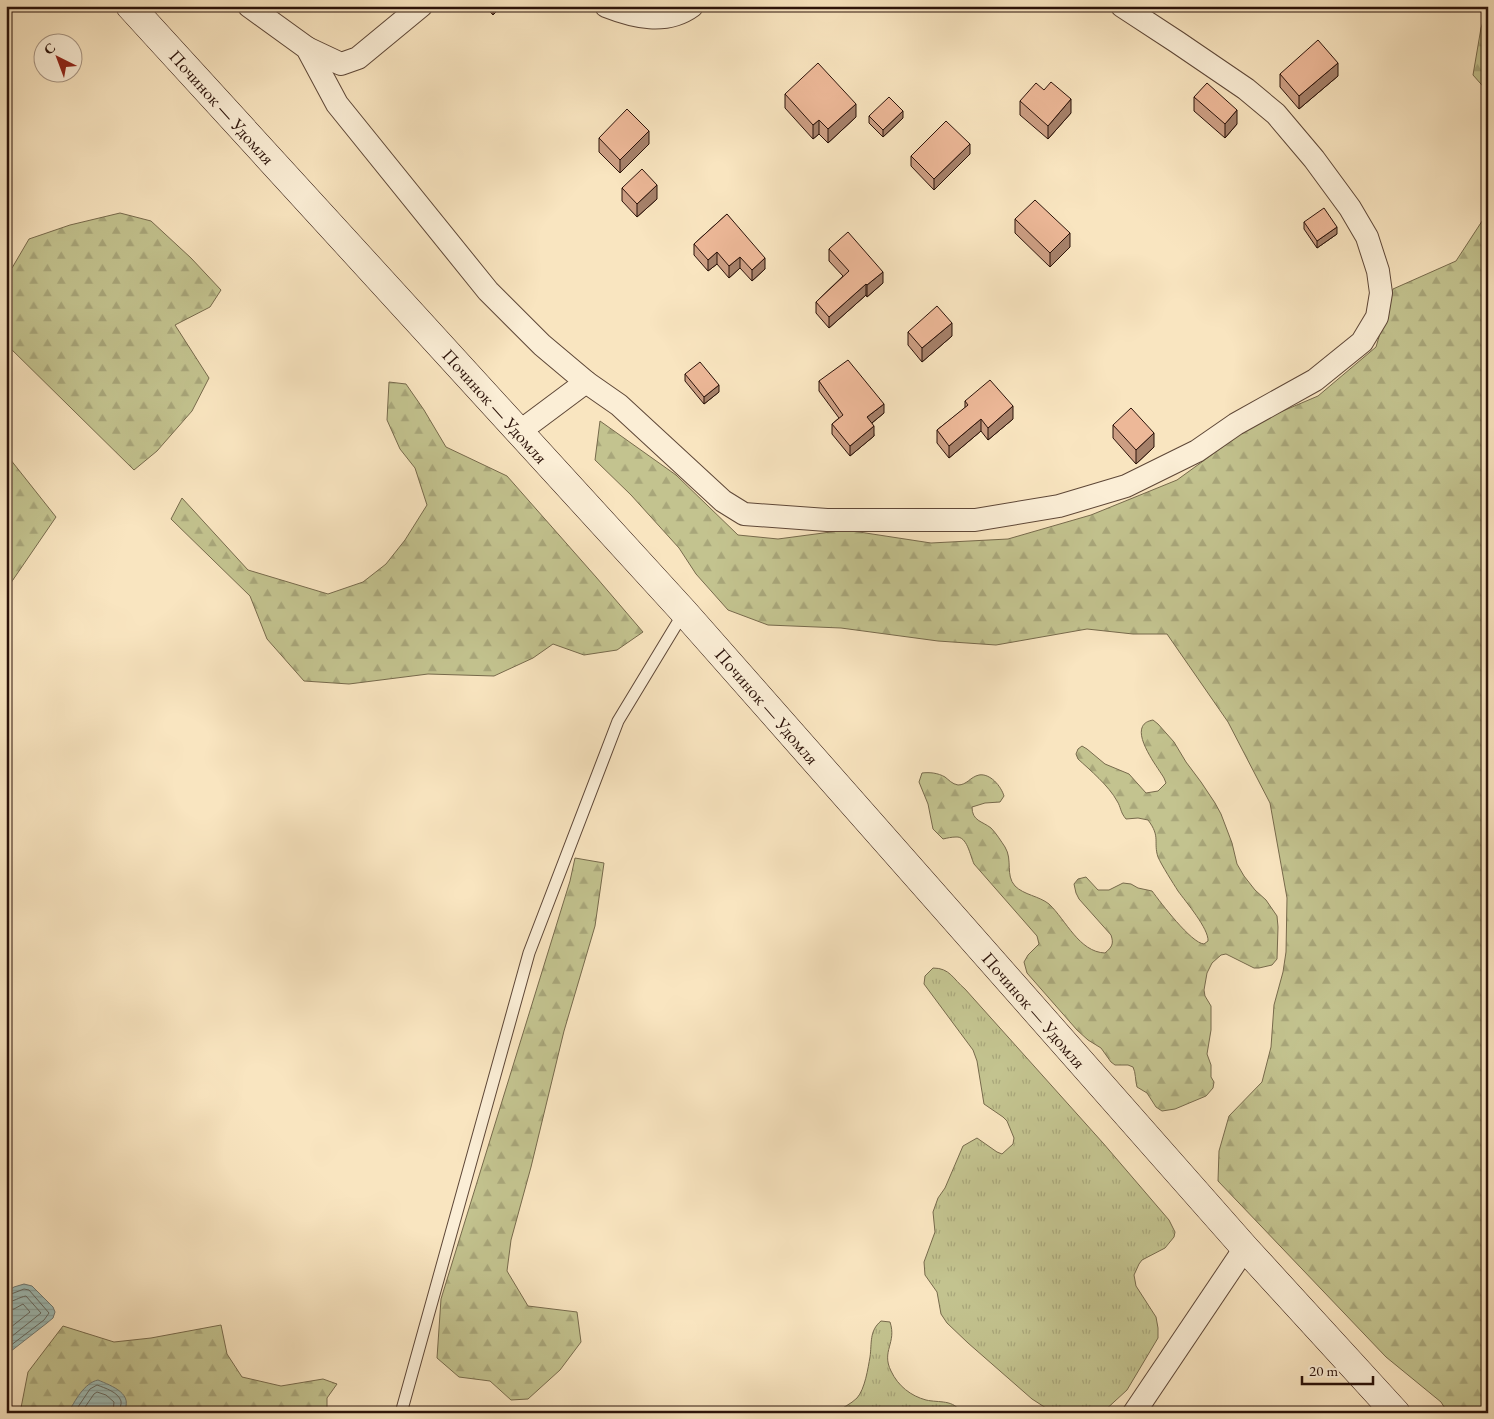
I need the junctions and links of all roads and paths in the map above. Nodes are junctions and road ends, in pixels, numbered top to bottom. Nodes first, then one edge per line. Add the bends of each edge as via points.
1 (130, 6) edge
2 (250, 6) edge
3 (421, 6) edge
4 (606, 6) edge
5 (692, 6) edge
6 (1122, 6) edge
7 (307, 48) junction
8 (586, 382) junction
9 (519, 432) junction
10 (684, 612) junction
11 (1244, 1248) junction
12 (401, 1413) edge
13 (1134, 1413) edge
14 (1396, 1413) edge

1 - 9 main road, Починок — Удомля
2 - 7 street
3 - 7 street via 358,58 340,64
4 - 5 street via 648,18 683,13
6 - 8 street via 1276,114 1314,159 1367,237 1382,293 1377,317 1362,342 1315,380 1236,424 1198,451 1126,486 1059,506 976,520 827,520 744,514 723,501 619,404
7 - 8 street via 337,104 488,291 542,345
8 - 9 street
9 - 10 main road, Починок — Удомля
10 - 11 main road, Починок — Удомля
10 - 12 lane via 618,721 529,953
11 - 13 street
11 - 14 main road, Починок — Удомля

